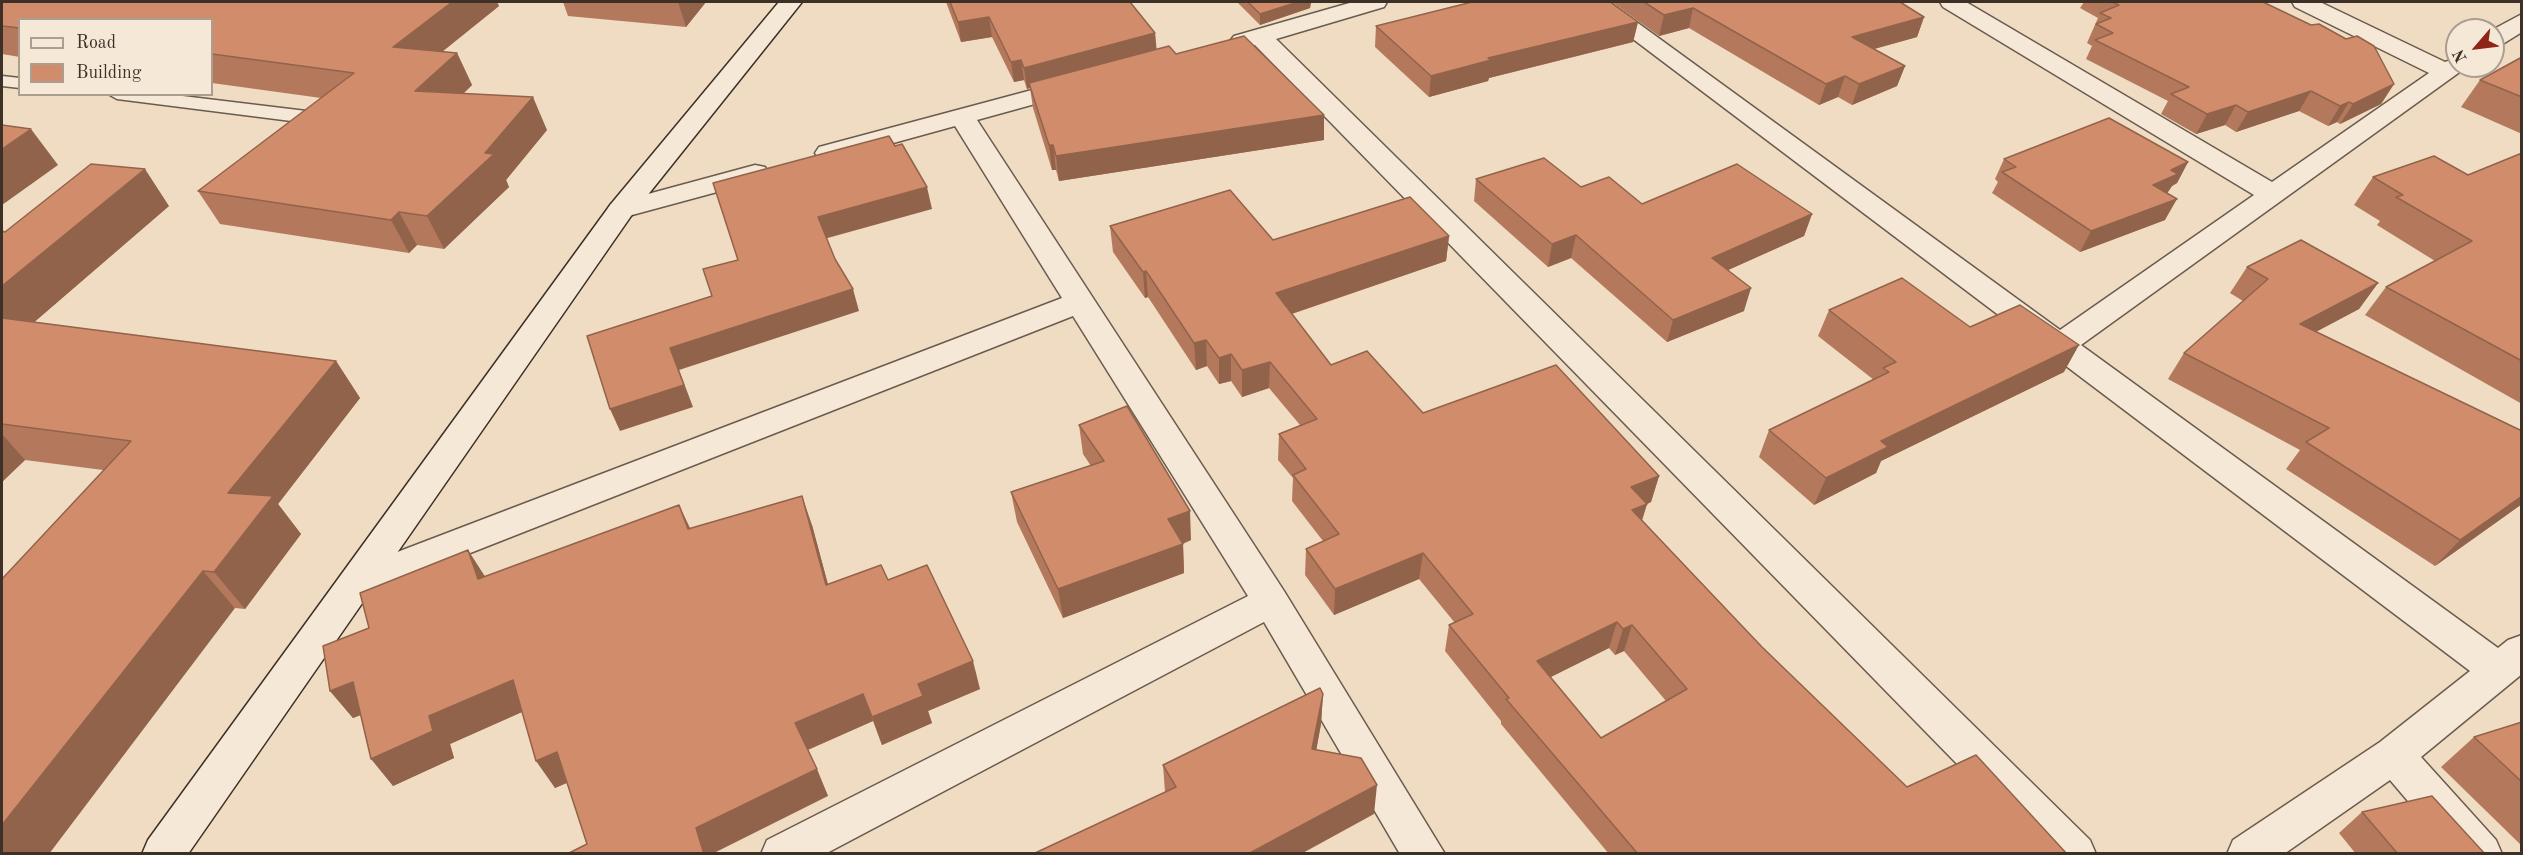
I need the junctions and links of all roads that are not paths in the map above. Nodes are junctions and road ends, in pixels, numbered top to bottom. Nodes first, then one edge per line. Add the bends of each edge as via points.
1 (791, 2) edge
2 (1376, 2) edge
3 (1595, 2) edge
4 (1951, 2) edge
5 (2303, 2) edge
6 (2522, 21) edge
7 (2505, 32) edge
8 (1260, 36) junction
9 (1214, 48) edge
10 (2445, 65) edge
11 (2445, 73) edge
12 (1099, 79) edge
13 (133, 96) edge
14 (961, 116) junction
15 (323, 119) edge
16 (2272, 194) junction
17 (621, 210) junction
18 (1081, 302) junction
19 (2060, 345) junction
20 (358, 582) junction
21 (1271, 601) junction
22 (2510, 661) edge
23 (2394, 755) junction
24 (163, 854) edge
25 (782, 854) edge
26 (1424, 854) edge
27 (2075, 854) edge
28 (2248, 854) edge
29 (2481, 854) edge

1 - 17 street
2 - 8 street
3 - 19 street
4 - 16 street
5 - 10 street
6 - 7 street
8 - 9 street
8 - 27 street
11 - 16 street
12 - 14 street
13 - 15 lane
14 - 17 street
14 - 18 street
16 - 19 street
17 - 20 street
18 - 20 street
18 - 21 street
19 - 22 street
20 - 24 street
21 - 25 street
21 - 26 street
22 - 23 street
23 - 28 street
23 - 29 street

